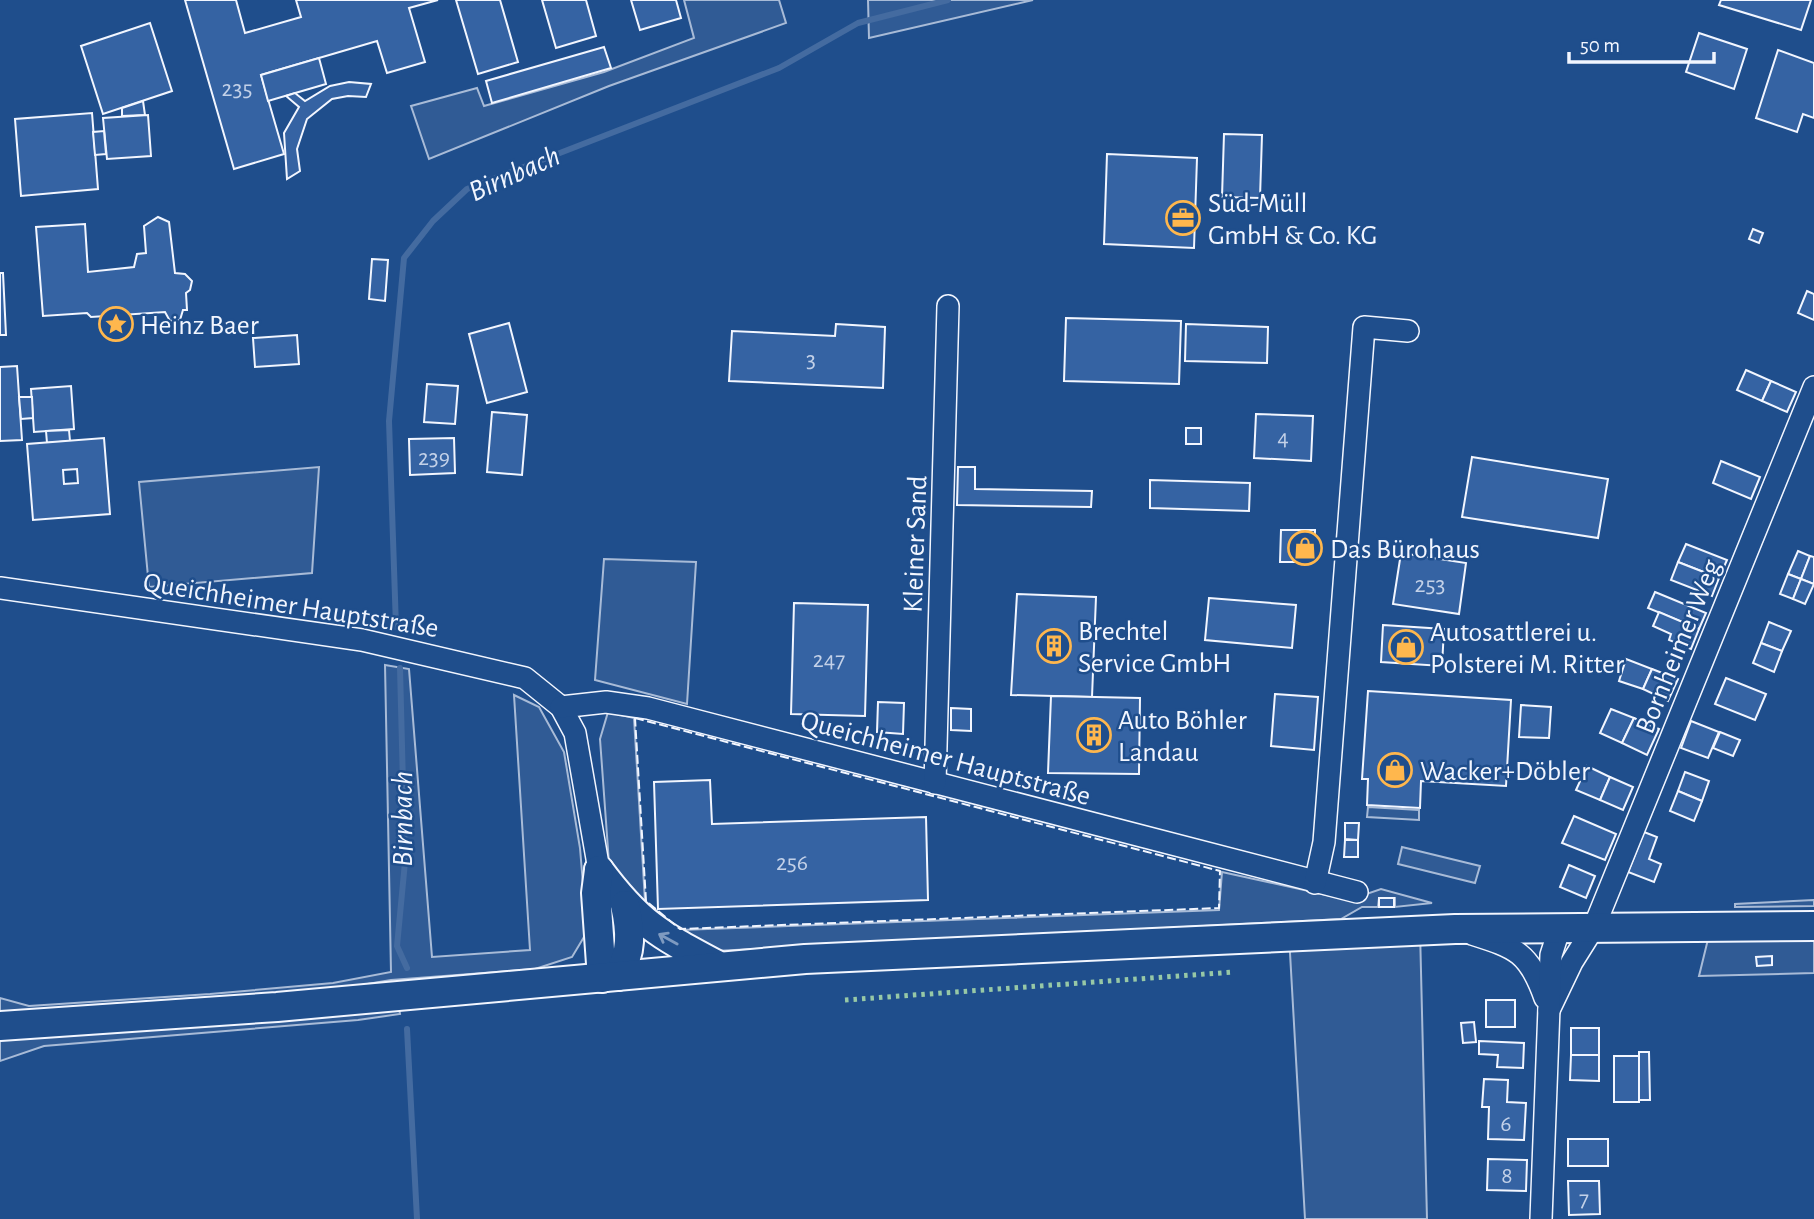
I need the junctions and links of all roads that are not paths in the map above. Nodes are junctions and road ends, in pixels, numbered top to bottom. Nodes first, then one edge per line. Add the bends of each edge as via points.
1 (948, 306) dead end
2 (1408, 331) dead end
3 (1814, 387) edge
4 (0, 588) edge
5 (561, 706) junction
6 (935, 783) junction
7 (599, 870) junction
8 (1315, 883) junction
9 (1357, 892) dead end
10 (625, 905) junction
11 (1814, 926) edge
12 (1560, 927) junction
13 (1594, 927) junction
14 (1455, 929) junction
15 (717, 965) junction
16 (610, 977) junction
17 (1549, 1010) junction
18 (0, 1026) edge
19 (1541, 1219) edge

1 - 6 street, Kleiner Sand
2 - 8 street via 1364,327 1324,842
3 - 13 street, Bornheimer Weg
4 - 5 street, Queichheimer Hauptstraße via 421,651 525,678
5 - 6 street, Queichheimer Hauptstraße via 606,702 648,708
5 - 7 street, Queichheimer Hauptstraße via 575,733
6 - 8 street, Queichheimer Hauptstraße
7 - 10 main road
7 - 16 main road via 596,893
8 - 9 street, Queichheimer Hauptstraße
15 -> 10 main road via 656,932
10 - 16 main road via 629,955
11 - 13 main road
12 - 13 main road
12 - 14 main road
12 - 17 street via 1551,955
13 - 17 street, Bornheimer Weg
14 - 15 main road
14 - 17 street via 1502,943 1527,959
15 - 16 main road
16 - 18 main road
17 - 19 street

